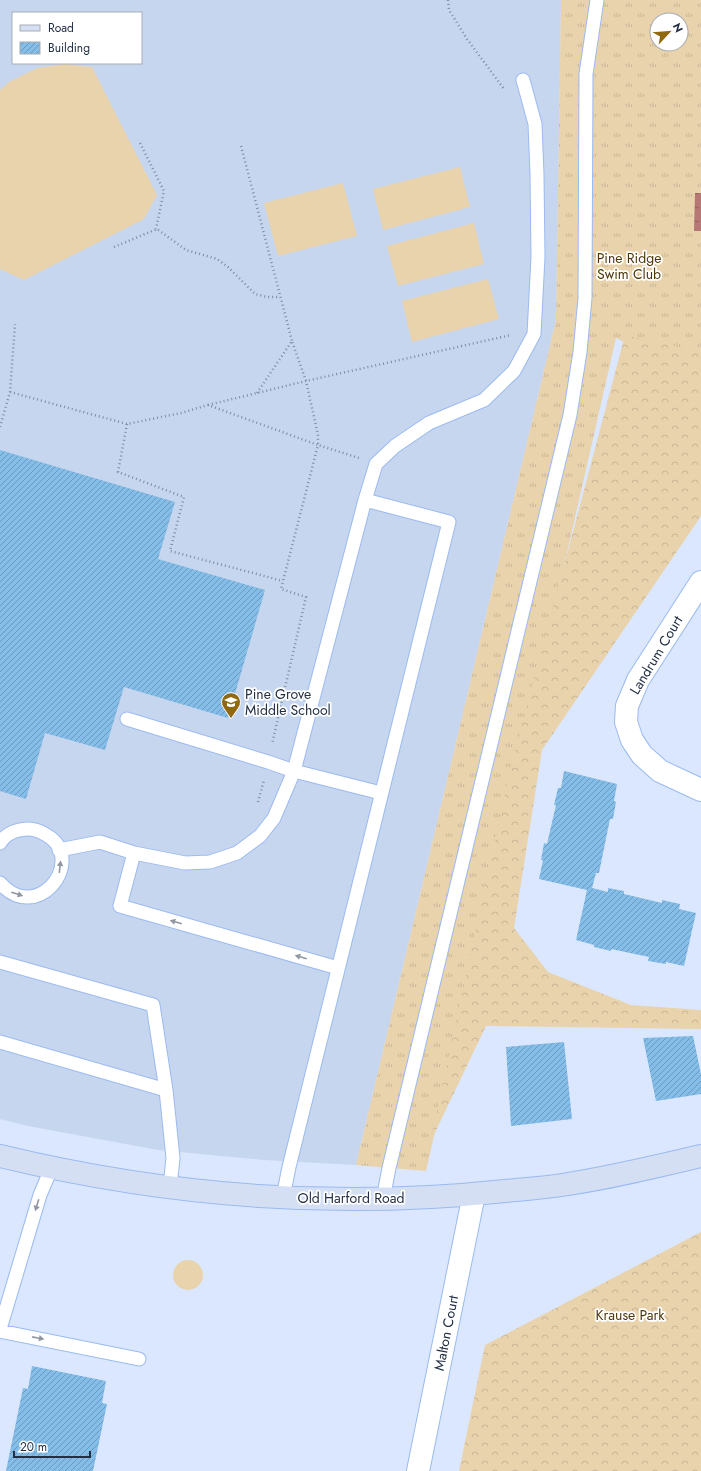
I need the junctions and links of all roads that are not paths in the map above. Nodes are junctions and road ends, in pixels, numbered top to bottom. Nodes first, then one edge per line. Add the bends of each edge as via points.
1 (597, 0) edge
2 (523, 80) dead end
3 (365, 500) junction
4 (701, 582) edge
5 (127, 719) dead end
6 (294, 771) junction
7 (701, 790) edge
8 (381, 793) junction
9 (0, 843) edge
10 (59, 850) junction
11 (134, 853) junction
12 (0, 883) edge
13 (0, 962) edge
14 (338, 968) junction
15 (0, 1042) edge
16 (166, 1090) junction
17 (0, 1156) edge
18 (701, 1156) edge
19 (51, 1169) junction
20 (170, 1187) junction
21 (474, 1194) junction
22 (283, 1197) junction
23 (383, 1199) junction
24 (0, 1330) edge
25 (139, 1359) dead end
26 (418, 1471) edge

1 - 23 lane via 586,74 585,298 570,415
2 - 3 lane via 535,124 538,257 534,334 514,371 484,400 429,423 395,446 376,464
3 - 6 lane
3 - 8 lane via 449,522
4 - 7 street, Landrum Court via 638,680 627,706 626,722 632,740 642,755 660,771
5 - 6 lane
6 - 8 lane
6 - 11 lane via 274,818 260,836 237,853 210,862 185,863
8 - 14 lane
9 - 10 lane via 12,832 34,829 45,833
10 - 11 lane via 100,842
12 -> 10 lane via 16,895 27,897 47,890 60,872 62,861
14 -> 11 lane via 120,906
13 - 16 lane via 153,1005
14 - 22 lane
15 - 16 lane
16 - 20 lane via 173,1158
17 - 19 street, Old Harford Road
18 - 21 street, Old Harford Road via 653,1168 560,1185
19 - 20 street, Old Harford Road
19 -> 24 lane via 40,1195
20 - 22 street, Old Harford Road
21 - 23 street, Old Harford Road
21 - 26 street, Malton Court
22 - 23 street, Old Harford Road
24 -> 25 lane

